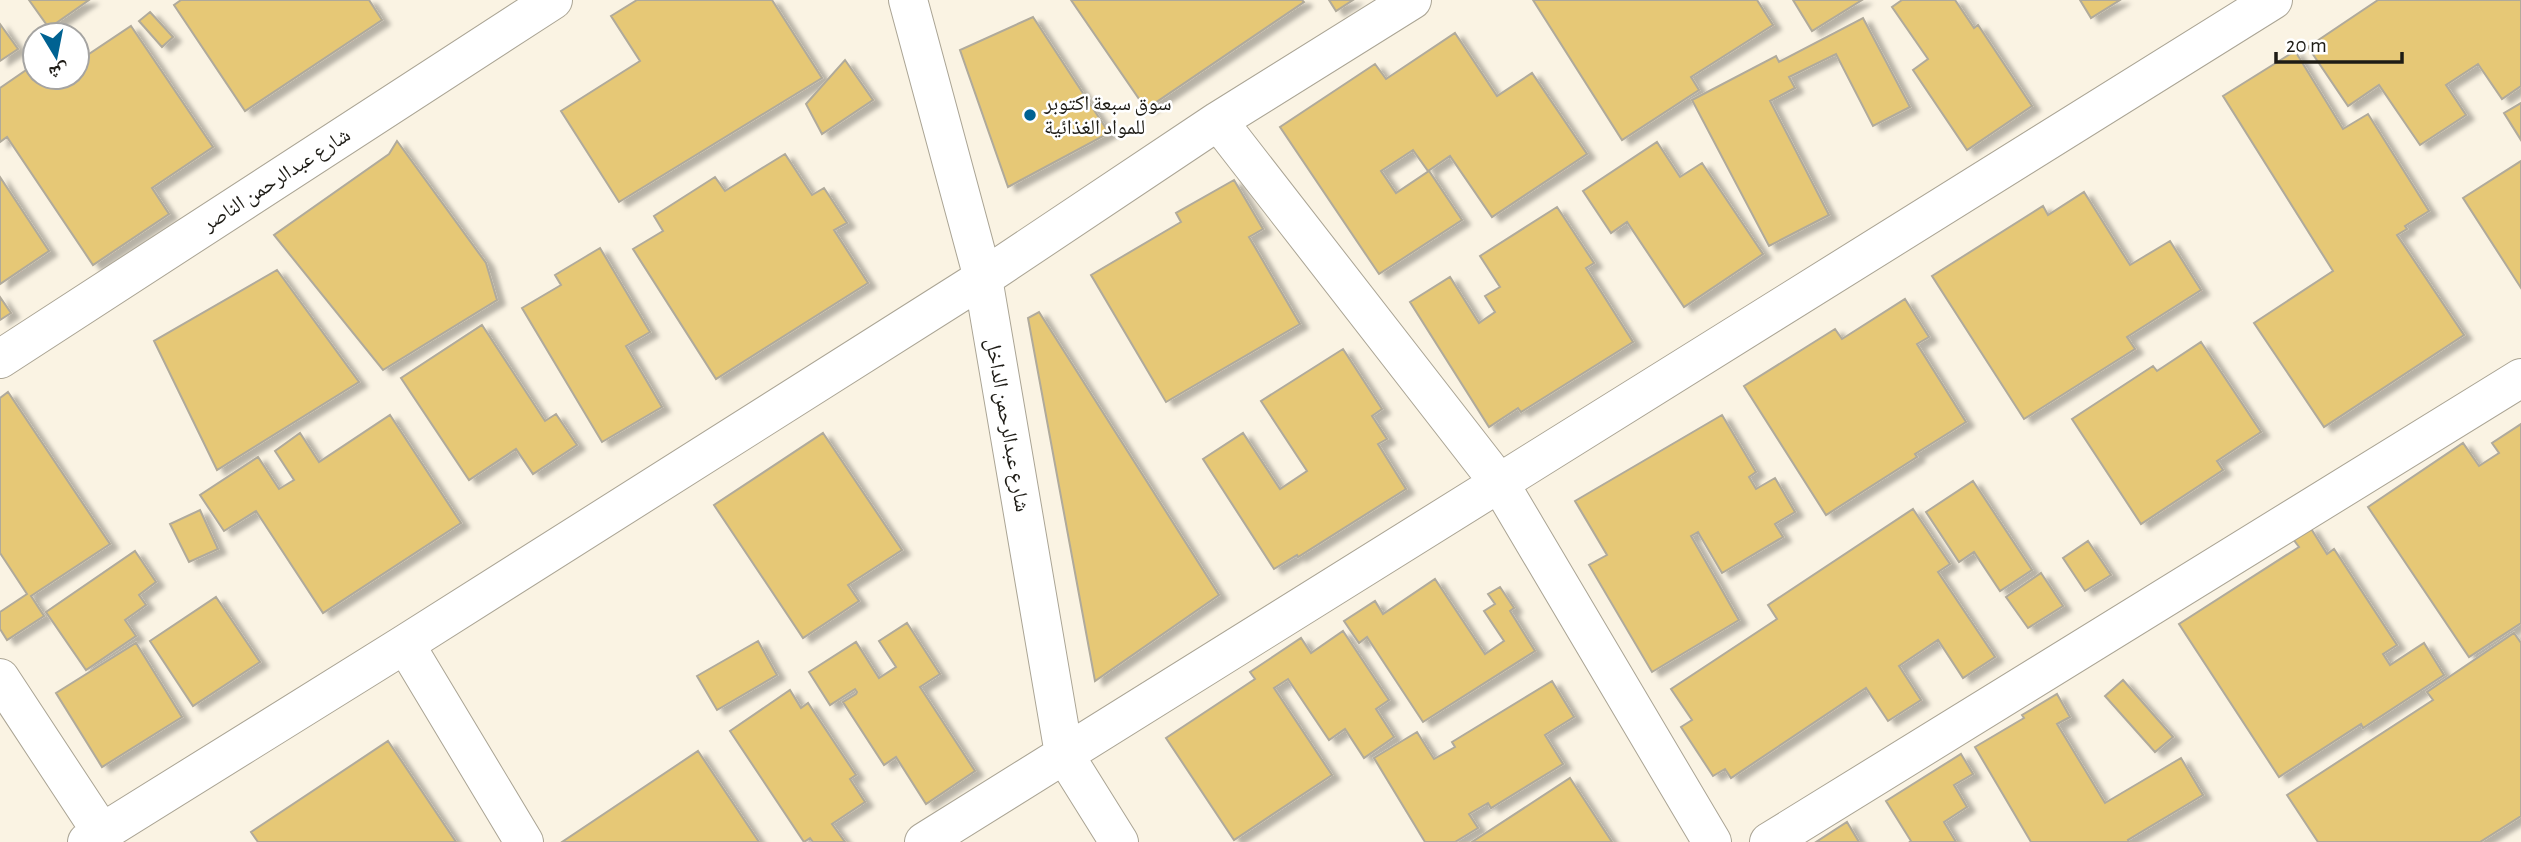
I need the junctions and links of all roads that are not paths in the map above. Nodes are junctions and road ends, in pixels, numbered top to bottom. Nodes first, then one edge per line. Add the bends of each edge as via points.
1 (553, 0) edge
2 (908, 0) edge
3 (1412, 0) edge
4 (2273, 0) edge
5 (1219, 121) junction
6 (983, 278) junction
7 (0, 359) edge
8 (2521, 378) edge
9 (1500, 484) junction
10 (405, 644) junction
11 (0, 678) edge
12 (1064, 754) junction
13 (95, 837) edge
14 (524, 842) edge
15 (924, 842) edge
16 (1119, 842) edge
17 (1712, 842) edge
18 (1769, 842) edge

1 - 7 street, شارع عبدالرحمن الناصر
2 - 6 street, شارع عبدالرحمن الداخل
3 - 5 street
4 - 9 street
5 - 6 street
5 - 9 street
6 - 10 street
6 - 12 street, شارع عبدالرحمن الداخل
8 - 18 street
9 - 12 street
9 - 17 street
10 - 13 street
10 - 14 street
11 - 13 street
12 - 15 street
12 - 16 street, شارع عبدالرحمن الداخل

